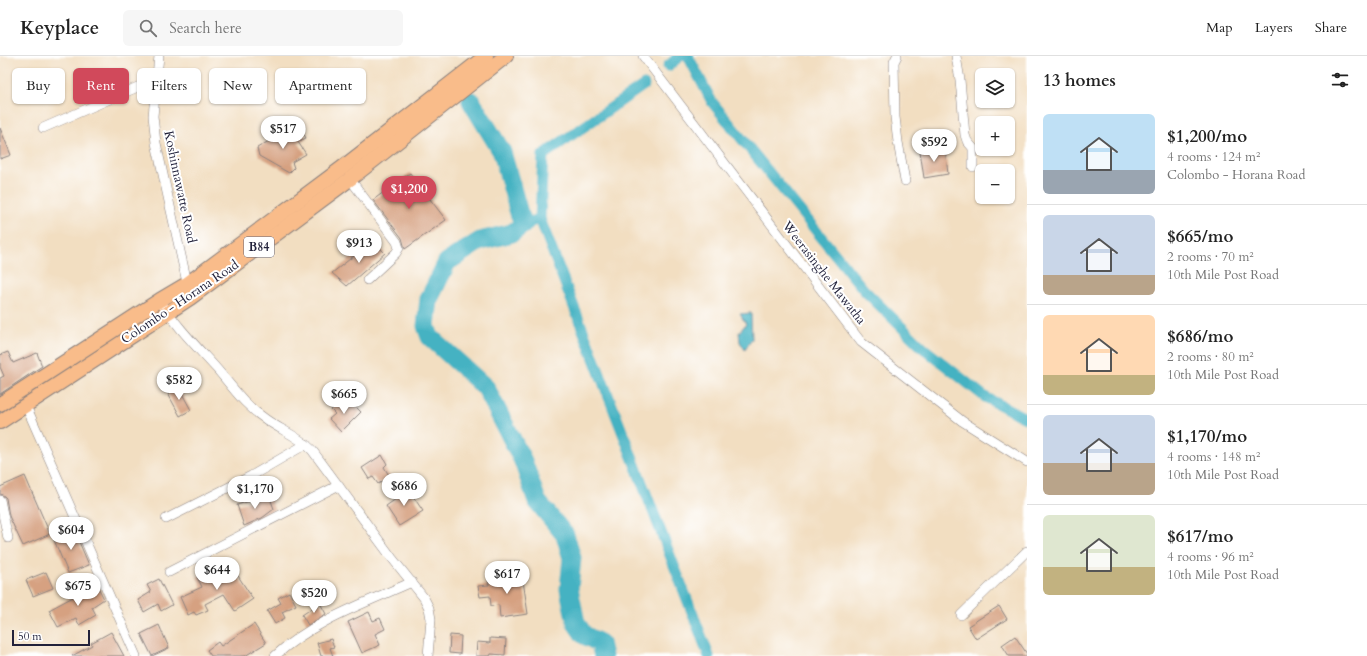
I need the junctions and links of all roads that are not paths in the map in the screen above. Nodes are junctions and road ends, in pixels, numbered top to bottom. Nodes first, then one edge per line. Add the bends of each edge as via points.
1 (159, 56) edge
2 (486, 56) edge
3 (506, 56) edge
4 (643, 56) edge
5 (897, 56) edge
6 (956, 56) edge
7 (157, 68) edge
8 (137, 87) edge
9 (154, 104) edge
10 (43, 128) dead end
11 (973, 167) dead end
12 (350, 179) junction
13 (905, 181) dead end
14 (367, 280) dead end
15 (187, 284) junction
16 (190, 298) junction
17 (160, 300) junction
18 (167, 312) junction
19 (0, 404) edge
20 (26, 406) junction
21 (0, 422) edge
22 (306, 444) junction
23 (1027, 462) edge
24 (339, 485) junction
25 (0, 500) edge
26 (166, 519) dead end
27 (8, 538) dead end
28 (1027, 551) edge
29 (168, 572) dead end
30 (412, 582) junction
31 (961, 614) dead end
32 (136, 656) edge
33 (275, 656) edge
34 (428, 656) edge

1 - 7 street, Koshinnawatte Road
2 - 15 main road, Colombo - Horana Road / B84
3 - 12 main road, Colombo - Horana Road / B84
4 - 23 street, Weerasinghe Mawatha via 861,342 962,421
5 - 13 street via 894,62 895,117
6 - 11 street via 964,135 973,148
8 - 10 street
9 - 15 street, Koshinnawatte Road via 156,143
12 - 14 street via 399,248
12 - 16 main road, Colombo - Horana Road / B84
15 - 16 street, Koshinnawatte Road
15 - 17 main road, Colombo - Horana Road / B84
16 - 18 main road, Colombo - Horana Road / B84
17 - 18 street
17 - 19 main road, Colombo - Horana Road / B84
18 - 20 main road, Colombo - Horana Road / B84
18 - 22 street via 240,398 264,419
20 - 21 main road, Colombo - Horana Road / B84
20 - 32 street
22 - 24 street
22 - 26 street via 251,476
24 - 29 street
24 - 30 street
25 - 27 street
28 - 31 street
30 - 33 street via 315,627
30 - 34 street via 429,608 431,619

